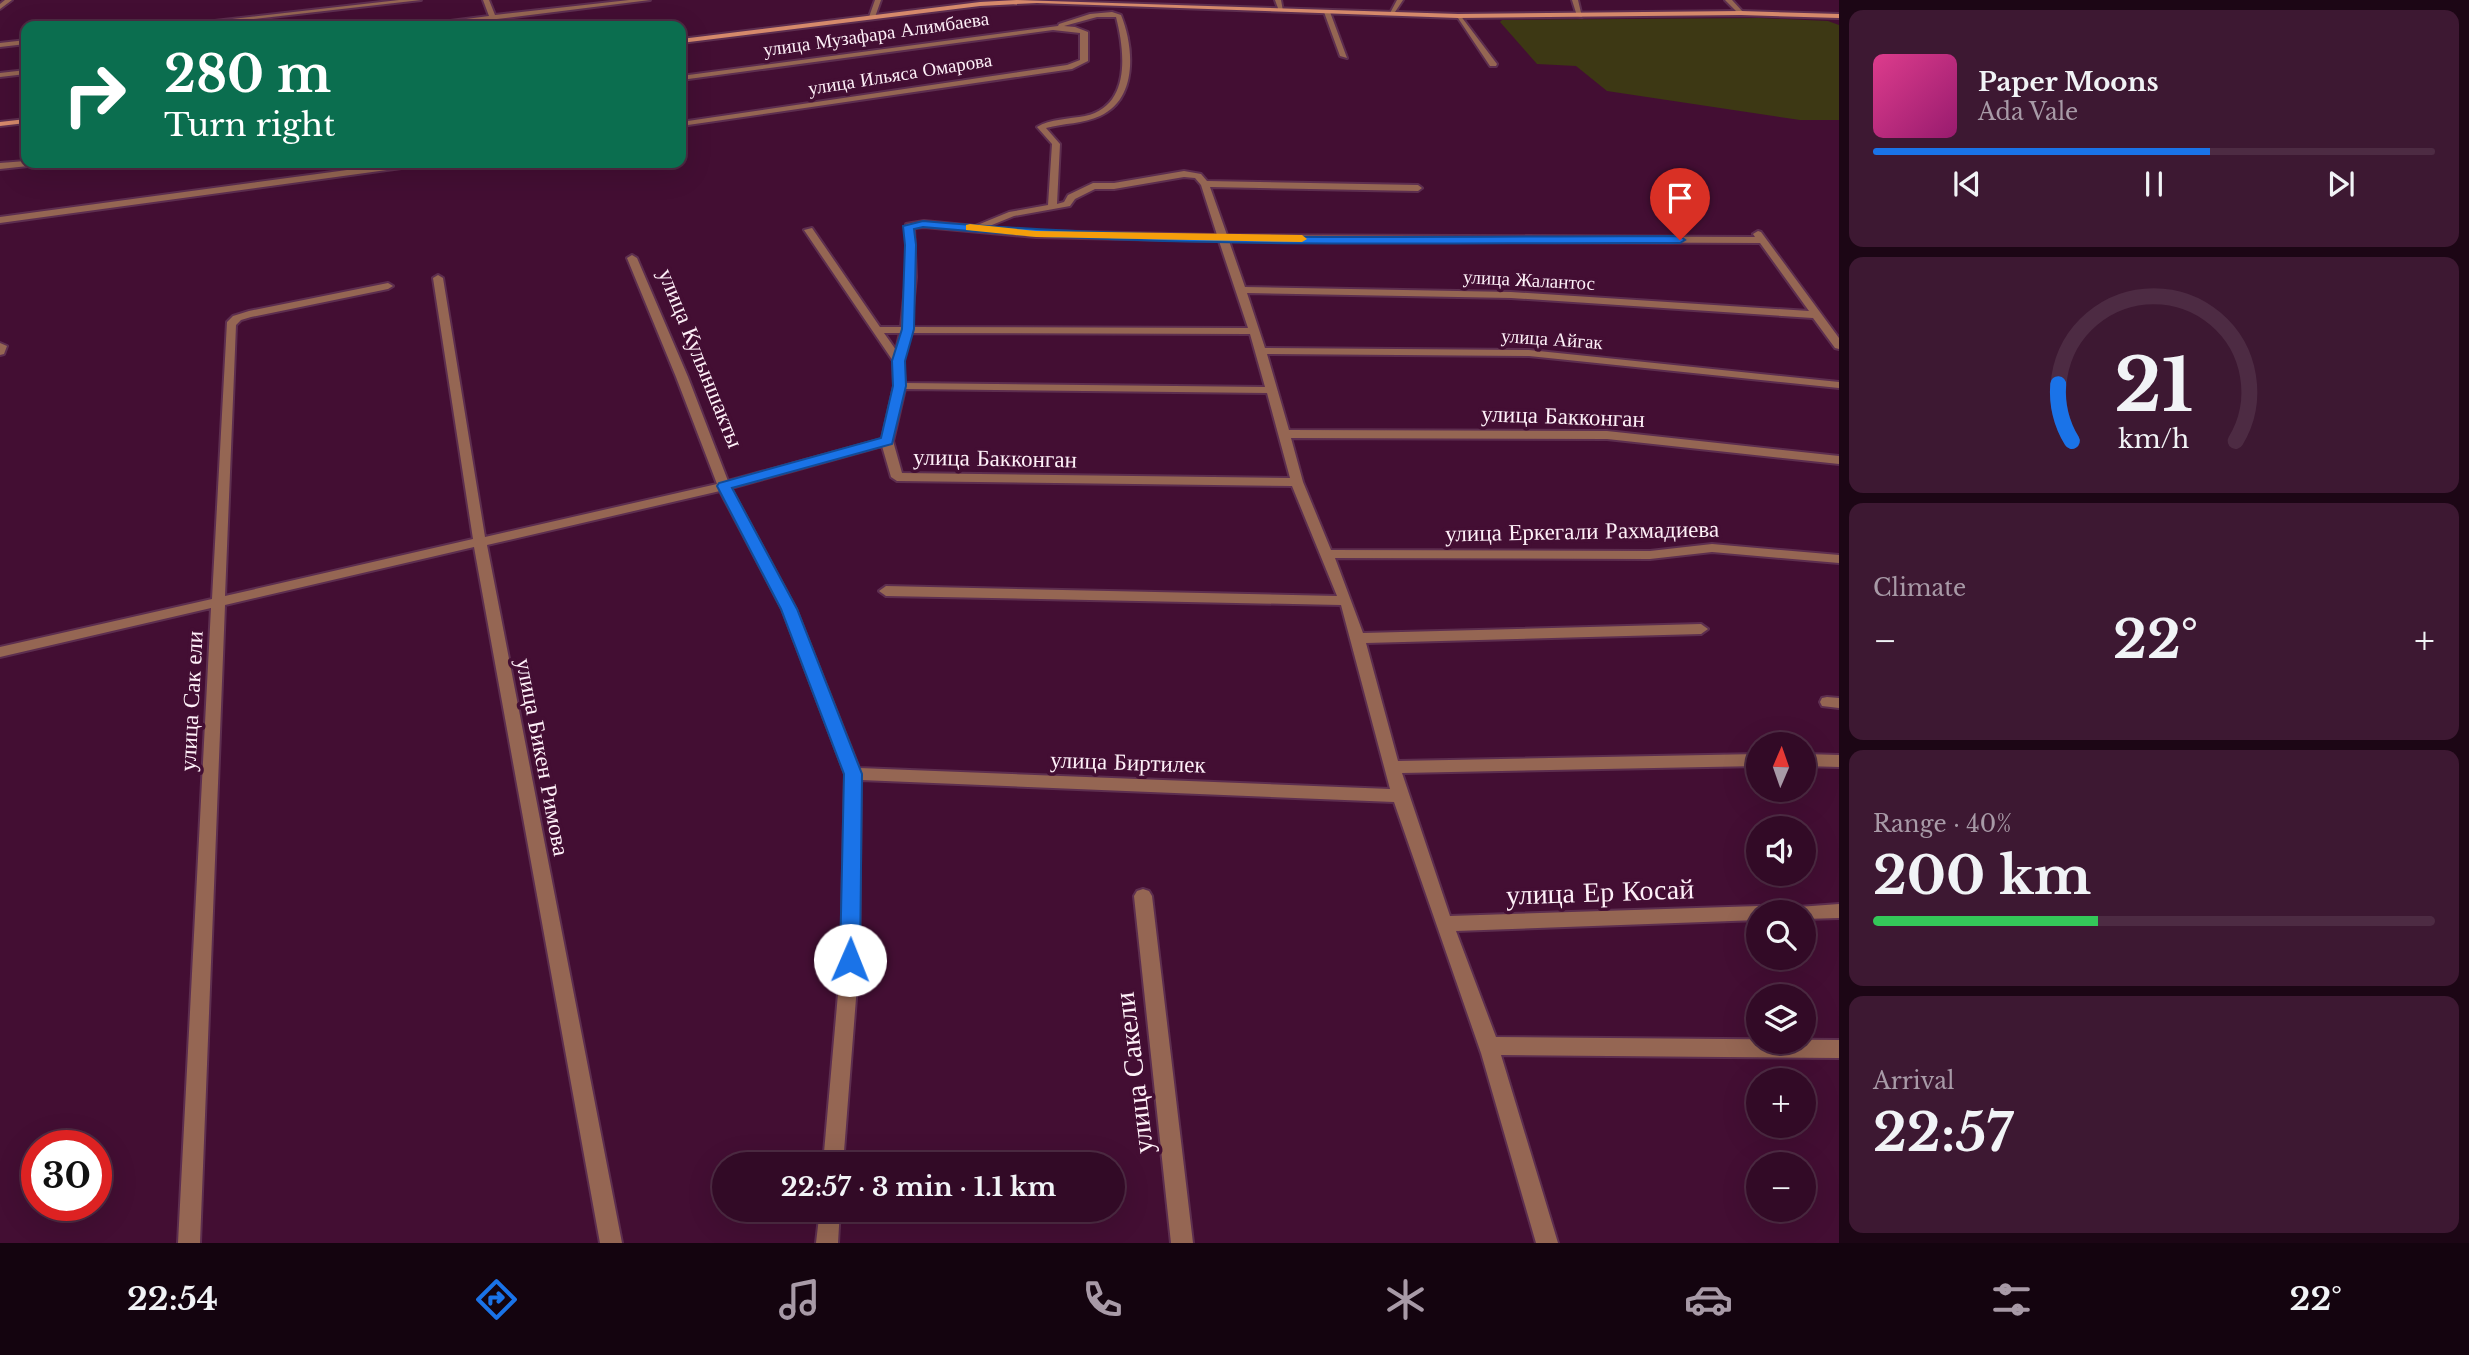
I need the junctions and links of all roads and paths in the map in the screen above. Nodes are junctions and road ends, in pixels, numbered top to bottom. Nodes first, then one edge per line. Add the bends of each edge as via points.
1 (9, 0) edge
2 (418, 0) edge
3 (486, 0) edge
4 (648, 0) edge
5 (878, 0) edge
6 (1278, 0) edge
7 (1400, 0) edge
8 (1575, 0) edge
9 (1728, 0) edge
10 (0, 7) edge
11 (1281, 10) junction
12 (1327, 12) junction
13 (1741, 13) junction
14 (1391, 14) junction
15 (1458, 16) junction
16 (1580, 16) junction
17 (1839, 16) edge
18 (492, 17) junction
19 (872, 17) junction
20 (222, 21) edge
21 (458, 21) edge
22 (494, 21) edge
23 (1053, 28) junction
24 (1075, 29) joint
25 (686, 40) edge
26 (21, 43) edge
27 (0, 45) edge
28 (1344, 56) dead end
29 (1493, 64) dead end
30 (21, 73) edge
31 (0, 75) edge
32 (686, 77) edge
33 (21, 122) edge
34 (686, 123) edge
35 (0, 124) edge
36 (21, 164) edge
37 (0, 166) edge
38 (380, 168) edge
39 (1205, 184) junction
40 (1418, 187) dead end
41 (1052, 208) junction
42 (0, 220) edge
43 (978, 228) junction
44 (809, 230) dead end
45 (1224, 238) junction
46 (632, 257) dead end
47 (438, 278) dead end
48 (388, 286) dead end
49 (1241, 290) junction
50 (1815, 314) junction
51 (908, 329) junction
52 (878, 330) junction
53 (1255, 331) junction
54 (1839, 346) edge
55 (1261, 351) junction
56 (898, 361) junction
57 (1839, 385) edge
58 (900, 386) junction
59 (1273, 390) junction
60 (1286, 434) junction
61 (887, 441) junction
62 (1839, 460) edge
63 (1297, 482) junction
64 (724, 486) junction
65 (480, 543) junction
66 (1326, 554) junction
67 (1839, 559) edge
68 (886, 592) dead end
69 (218, 601) junction
70 (1346, 601) junction
71 (1701, 629) dead end
72 (1358, 638) junction
73 (0, 652) edge
74 (1746, 760) edge
75 (1816, 760) edge
76 (1839, 761) edge
77 (1394, 767) junction
78 (853, 774) junction
79 (1401, 796) junction
80 (1143, 896) dead end
81 (1839, 911) edge
82 (1816, 912) edge
83 (1746, 914) edge
84 (1444, 924) junction
85 (1488, 1046) junction
86 (1839, 1049) edge
87 (835, 1152) edge
88 (829, 1222) edge
89 (188, 1243) edge
90 (611, 1243) edge
91 (827, 1243) edge
92 (1182, 1243) edge
93 (1548, 1243) edge

1 - 10 street
2 - 20 street
3 - 18 street
4 - 18 street
5 - 19 street
6 - 11 street
7 - 14 street
8 - 16 street
9 - 13 street
11 - 12 main road
11 - 19 main road via 1037,1
12 - 14 main road
12 - 28 street
13 - 16 main road
13 - 17 main road
14 - 15 main road
15 - 16 main road
15 - 29 street
18 - 21 street
18 - 22 street
19 - 25 main road
23 - 24 street, улица Музафара Алимбаева
23 - 32 street, улица Музафара Алимбаева
23 - 41 street via 1084,17 1119,16 1125,71 1116,103 1098,114 1041,127 1056,144
24 - 34 street, улица Ильяса Омарова via 1084,32 1086,53 1084,61 1069,67
26 - 27 street
30 - 31 street
33 - 35 main road
36 - 37 street
38 - 42 street
39 - 40 street
39 - 41 street via 1198,176 1184,174 1093,186 1067,204
39 - 45 street
41 - 43 street via 1015,211
43 - 45 street, улица Жалантос via 1036,234
43 - 51 street, улица Жалантос via 909,226
44 - 52 street
45 - 49 street
45 - 50 street, улица Жалантос via 1758,235
46 - 64 street, улица Кулыншакты
47 - 65 street, улица Бикен Римова
48 - 69 street, улица Сак ели via 249,314 231,324
49 - 50 street, улица Жалантос via 1511,295
49 - 53 street
50 - 54 street
51 - 52 street
51 - 53 street
51 - 56 street
52 - 56 street
53 - 55 street
55 - 57 street, улица Айгак via 1529,353
55 - 59 street
56 - 58 street
58 - 59 street
58 - 61 street
59 - 60 street
60 - 62 street, улица Бакконган via 1607,435
60 - 63 street
61 - 63 street, улица Бакконган via 897,477
61 - 64 street
63 - 66 street
64 - 65 street
64 - 78 street, улица Кулыншакты via 789,609
65 - 69 street
65 - 90 street, улица Бикен Римова
66 - 67 street, улица Еркегали Рахмадиева via 1650,555 1712,548
66 - 70 street
68 - 70 street
69 - 73 street
69 - 89 street, улица Сак ели
70 - 72 street
71 - 72 street
72 - 77 street
74 - 77 street
75 - 76 street
77 - 79 street
78 - 79 street, улица Биртилек
78 - 87 street, улица Кулыншакты via 850,960
79 - 84 street
80 - 92 street, улица Сакели
81 - 82 street
83 - 84 street, улица Ер Косай
84 - 85 street
85 - 86 street
85 - 93 street
88 - 91 street

